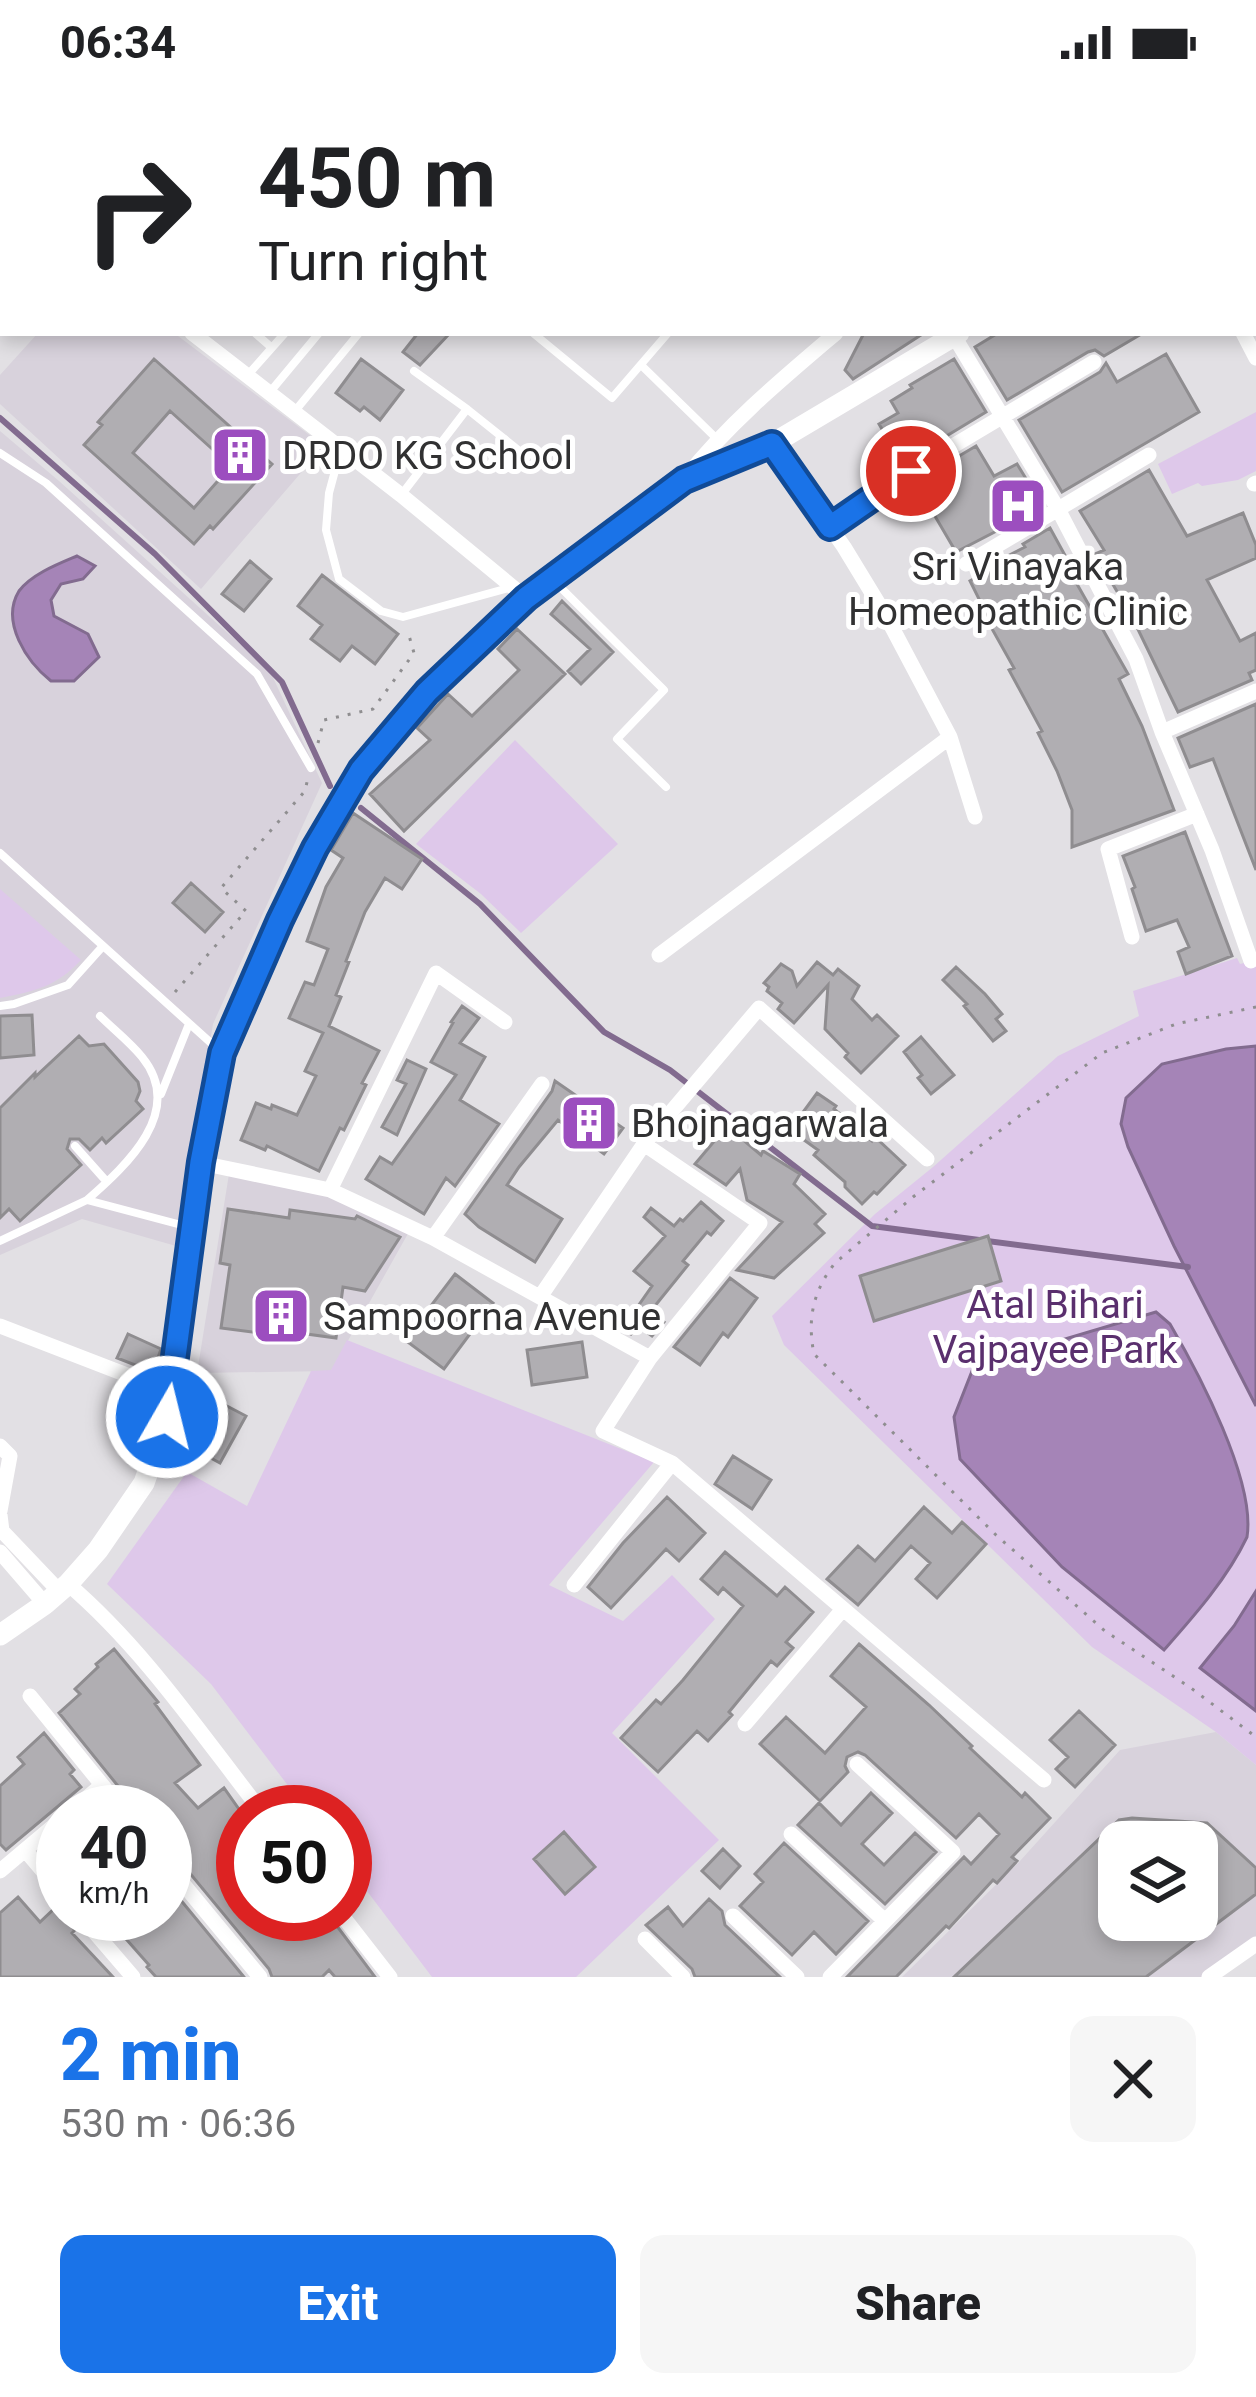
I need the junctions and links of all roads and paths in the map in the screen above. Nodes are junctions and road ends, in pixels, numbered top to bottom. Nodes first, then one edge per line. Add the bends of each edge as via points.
1 (196, 336) edge
2 (258, 336) edge
3 (282, 336) edge
4 (317, 336) edge
5 (356, 336) edge
6 (537, 336) edge
7 (665, 336) edge
8 (950, 336) edge
9 (828, 337) edge
10 (271, 347) junction
11 (1094, 362) dead end
12 (641, 365) junction
13 (414, 371) dead end
14 (247, 376) junction
15 (269, 394) junction
16 (467, 409) junction
17 (294, 412) junction
18 (1003, 416) junction
19 (717, 439) junction
20 (772, 444) junction
21 (338, 445) junction
22 (0, 454) edge
23 (1149, 455) dead end
24 (527, 458) dead end
25 (684, 480) junction
26 (401, 495) junction
27 (1058, 509) junction
28 (830, 527) junction
29 (966, 564) dead end
30 (552, 579) junction
31 (519, 592) junction
32 (403, 616) junction
33 (1256, 691) edge
34 (1162, 731) junction
35 (950, 737) junction
36 (318, 743) dead end
37 (311, 768) joint
38 (666, 787) dead end
39 (1197, 814) junction
40 (975, 817) dead end
41 (0, 853) edge
42 (1132, 937) dead end
43 (103, 946) junction
44 (659, 956) dead end
45 (1251, 961) dead end
46 (166, 1002) junction
47 (0, 1006) edge
48 (1256, 1007) edge
49 (100, 1016) dead end
50 (506, 1022) dead end
51 (190, 1024) junction
52 (222, 1053) junction
53 (542, 1084) dead end
54 (160, 1095) junction
55 (644, 1144) junction
56 (75, 1146) dead end
57 (927, 1159) dead end
58 (201, 1162) junction
59 (107, 1183) junction
60 (330, 1190) junction
61 (87, 1200) junction
62 (192, 1228) junction
63 (434, 1238) junction
64 (0, 1241) edge
65 (540, 1297) junction
66 (0, 1326) edge
67 (650, 1358) junction
68 (171, 1392) junction
69 (0, 1446) edge
70 (672, 1463) junction
71 (0, 1513) edge
72 (0, 1552) edge
73 (574, 1585) dead end
74 (58, 1594) junction
75 (843, 1609) junction
76 (0, 1635) edge
77 (30, 1696) dead end
78 (745, 1724) dead end
79 (1256, 1737) edge
80 (857, 1764) dead end
81 (1044, 1780) dead end
82 (101, 1785) edge
83 (241, 1785) edge
84 (790, 1834) dead end
85 (36, 1841) edge
86 (25, 1850) junction
87 (36, 1863) edge
88 (0, 1871) edge
89 (192, 1895) edge
90 (733, 1916) dead end
91 (885, 1921) junction
92 (645, 1939) dead end
93 (102, 1941) edge
94 (362, 1941) edge
95 (1256, 1944) edge
96 (133, 1977) edge
97 (260, 1977) edge
98 (390, 1977) edge
99 (683, 1977) edge
100 (797, 1977) edge
101 (830, 1977) edge
102 (1209, 1977) edge

1 - 14 street
2 - 10 lane
3 - 10 lane
4 - 15 lane
5 - 17 lane
6 - 12 lane via 612,398
7 - 12 lane
8 - 18 street
8 - 20 main road
9 - 19 street
10 - 14 lane
11 - 18 street
12 - 19 lane
13 - 16 lane
14 - 15 street
15 - 17 street
16 - 24 lane
16 - 26 lane
17 - 21 street
18 - 27 street
18 - 28 street
19 - 25 street
20 - 25 main road
20 - 28 street
21 - 26 street
21 - 32 lane via 326,530 339,579 381,611
22 - 37 lane via 46,483 257,674
23 - 27 street
25 - 30 main road
26 - 31 street
27 - 29 street
27 - 34 street via 1136,659
28 - 35 street
30 - 31 main road
30 - 38 lane via 664,690 617,739
31 - 32 lane
31 - 52 main road via 361,770 315,848
32 - 36 path via 414,653 373,709 324,720
33 - 34 street
34 - 39 street
35 - 40 street
35 - 44 street
37 - 46 path via 305,791 221,888 246,911
39 - 42 street via 1108,850
39 - 45 street
41 - 43 lane
43 - 46 lane
43 - 47 lane via 68,985
46 - 51 lane
48 - 79 path via 1176,1024 1102,1053 836,1263 814,1301 810,1328 814,1354 996,1535 1105,1631
49 - 54 lane via 144,1059
50 - 60 street via 436,973
51 - 52 lane
51 - 54 lane
52 - 58 main road
53 - 63 street
54 - 59 lane via 152,1126
55 - 57 street via 759,1008
55 - 65 street
55 - 67 street via 760,1223
56 - 59 lane
58 - 60 street
58 - 62 main road
59 - 61 lane
60 - 63 street
61 - 62 lane
61 - 64 lane
62 - 68 main road
63 - 65 street
65 - 67 street
66 - 68 street
67 - 70 street via 603,1431
68 - 74 main road via 143,1484
69 - 71 street via 10,1456
70 - 73 street
70 - 75 street
71 - 74 street via 2,1531
72 - 74 street
74 - 76 main road
74 - 83 street via 94,1606
75 - 78 street
75 - 81 street
77 - 82 street
80 - 91 street via 953,1852
84 - 91 street
85 - 86 street
86 - 87 street
86 - 88 street
89 - 97 street
90 - 100 street
91 - 101 street
92 - 99 street
93 - 96 street
94 - 98 street
95 - 102 street

